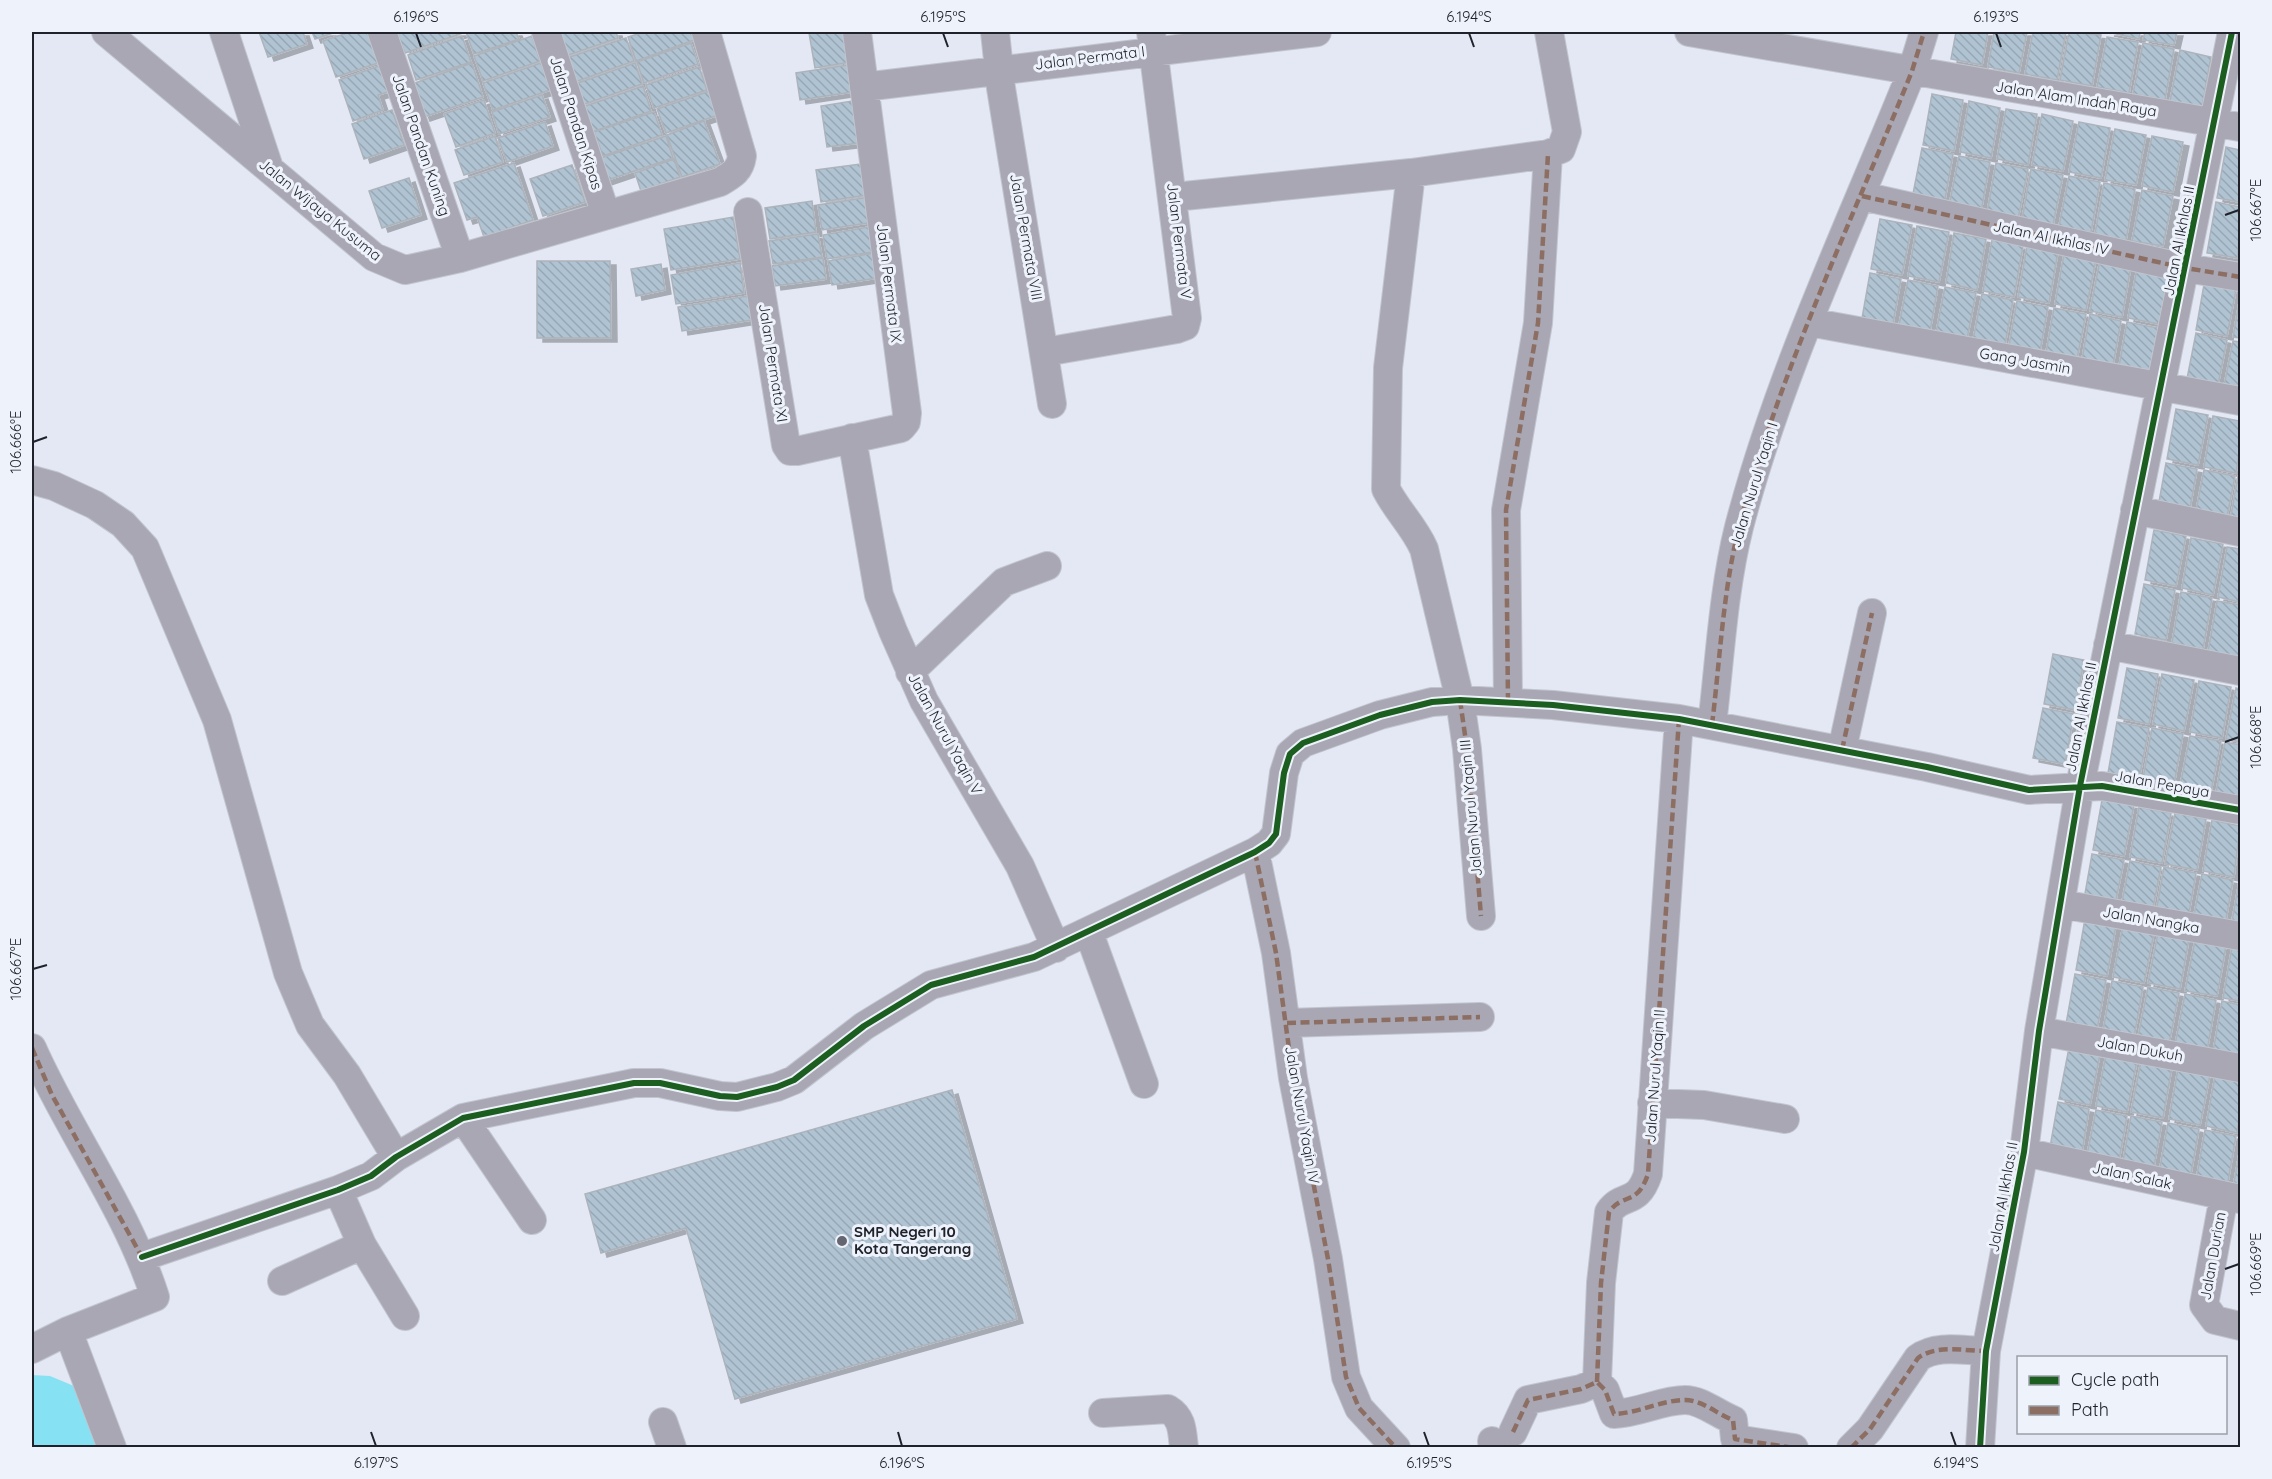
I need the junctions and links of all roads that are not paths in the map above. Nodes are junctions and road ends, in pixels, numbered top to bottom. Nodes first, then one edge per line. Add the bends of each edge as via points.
1 (106, 32) edge
2 (224, 32) edge
3 (382, 32) edge
4 (546, 32) edge
5 (706, 32) edge
6 (857, 32) edge
7 (995, 32) edge
8 (1317, 32) edge
9 (1549, 32) edge
10 (1689, 32) edge
11 (1924, 32) edge
12 (2232, 32) edge
13 (1152, 41) edge
14 (999, 70) junction
15 (1912, 72) junction
16 (864, 87) junction
17 (2228, 125) edge
18 (1557, 147) junction
19 (269, 168) junction
20 (1411, 173) junction
21 (1862, 196) junction
22 (1174, 197) junction
23 (748, 212) dead end
24 (606, 215) junction
25 (460, 258) junction
26 (2186, 268) junction
27 (2241, 277) edge
28 (1809, 322) junction
29 (1045, 352) junction
30 (2160, 385) junction
31 (2241, 401) edge
32 (1052, 405) dead end
33 (852, 438) junction
34 (32, 480) edge
35 (2135, 510) junction
36 (2241, 532) edge
37 (1047, 566) dead end
38 (1872, 613) dead end
39 (2108, 645) junction
40 (2241, 671) edge
41 (910, 672) junction
42 (1460, 700) junction
43 (1508, 702) junction
44 (1679, 719) junction
45 (1712, 725) junction
46 (1842, 750) junction
47 (2080, 786) junction
48 (2241, 810) edge
49 (1255, 852) junction
50 (2061, 904) junction
51 (1481, 916) dead end
52 (1089, 933) junction
53 (2241, 936) edge
54 (1056, 948) junction
55 (1480, 1017) dead end
56 (1287, 1023) junction
57 (2039, 1030) junction
58 (32, 1048) edge
59 (2241, 1068) edge
60 (1144, 1084) dead end
61 (1652, 1102) junction
62 (463, 1118) junction
63 (1785, 1119) dead end
64 (2024, 1152) junction
65 (396, 1158) junction
66 (338, 1190) junction
67 (2232, 1198) edge
68 (532, 1220) dead end
69 (362, 1245) junction
70 (142, 1257) junction
71 (282, 1281) dead end
72 (405, 1316) dead end
73 (2241, 1326) edge
74 (68, 1331) junction
75 (32, 1349) edge
76 (1986, 1351) junction
77 (1597, 1382) junction
78 (1103, 1413) dead end
79 (1499, 1440) edge
80 (1855, 1447) edge
81 (112, 1448) edge
82 (1184, 1448) edge
83 (1396, 1448) edge
84 (1794, 1448) edge
85 (1980, 1448) edge

1 - 19 street, Jalan Wijaya Kusuma
2 - 19 street
3 - 25 street, Jalan Pandan Kuning
4 - 24 street, Jalan Pandan Kipas
5 - 24 street, Jalan Wijaya Kusuma via 738,138 740,167 720,182
6 - 16 street
7 - 14 street, Jalan Permata VIII
8 - 13 street, Jalan Permata I
9 - 18 street via 1567,132
10 - 15 street, Jalan Alam Indah Raya
11 - 15 street
12 - 17 street, Jalan Al Ikhlas II
13 - 14 street, Jalan Permata I
13 - 22 street, Jalan Permata V
14 - 16 street, Jalan Permata I
14 - 29 street, Jalan Permata VIII
15 - 17 street, Jalan Alam Indah Raya
15 - 21 street
16 - 33 street, Jalan Permata IX via 906,422 900,428
17 - 26 street, Jalan Al Ikhlas II
18 - 20 street
18 - 43 street via 1538,323 1506,510
19 - 25 street, Jalan Wijaya Kusuma via 355,242 387,264 405,270
20 - 22 street
20 - 42 street, Jalan Nurul Yaqin III via 1388,368 1386,489 1394,507 1415,528 1424,549
21 - 26 street, Jalan Al Ikhlas IV
21 - 28 street
22 - 29 street, Jalan Permata V via 1188,309 1185,326
23 - 33 street, Jalan Permata XI via 786,445 797,451
24 - 25 street, Jalan Wijaya Kusuma
26 - 27 street, Jalan Al Ikhlas IV
26 - 30 street, Jalan Al Ikhlas II
28 - 30 street, Gang Jasmin
28 - 45 street, Jalan Nurul Yaqin I via 1739,526
29 - 32 street, Jalan Permata VIII
30 - 31 street, Gang Jasmin
30 - 35 street, Jalan Al Ikhlas II
33 - 41 street, Jalan Nurul Yaqin V via 879,595
34 - 65 street via 95,505 123,524 145,548 217,720 288,973 301,1006
35 - 36 street
35 - 39 street, Jalan Al Ikhlas II
37 - 41 street via 1004,582
38 - 46 street
39 - 40 street
39 - 47 street, Jalan Al Ikhlas II
41 - 54 street, Jalan Nurul Yaqin V via 1020,866
42 - 43 street, Jalan Pepaya
42 - 49 street, Jalan Pepaya via 1432,702 1380,715 1303,743 1290,754 1284,773 1276,834
42 - 51 street, Jalan Nurul Yaqin III
43 - 44 street, Jalan Pepaya
44 - 45 street, Jalan Pepaya
44 - 61 street, Jalan Nurul Yaqin II
45 - 46 street, Jalan Pepaya
46 - 47 street, Jalan Pepaya via 2029,790
47 - 48 street, Jalan Pepaya via 2102,786
47 - 50 street, Jalan Al Ikhlas II
49 - 52 street, Jalan Pepaya
49 - 56 street, Jalan Nurul Yaqin IV
50 - 53 street, Jalan Nangka
50 - 57 street, Jalan Al Ikhlas II
52 - 54 street, Jalan Pepaya
52 - 60 street
54 - 62 street, Jalan Pepaya via 1017,964 931,985 864,1026 794,1080 757,1094 720,1096 660,1083 634,1083
55 - 56 street
56 - 83 street, Jalan Nurul Yaqin IV via 1293,1078 1346,1377 1359,1408
57 - 59 street, Jalan Dukuh
57 - 64 street, Jalan Al Ikhlas II
58 - 70 street via 63,1115
61 - 63 street via 1704,1105
61 - 77 street, Jalan Nurul Yaqin II via 1644,1186 1636,1197 1613,1206 1609,1212
62 - 65 street, Jalan Pepaya
62 - 68 street
64 - 67 street, Jalan Salak
64 - 76 street, Jalan Al Ikhlas II
65 - 66 street, Jalan Pepaya via 371,1176
66 - 69 street
66 - 70 street, Jalan Pepaya
67 - 73 street, Jalan Durian via 2203,1296 2214,1320
69 - 71 street
69 - 72 street
70 - 74 street via 155,1297
74 - 75 street
74 - 81 street
76 - 80 street via 1935,1350 1918,1358
76 - 85 street, Jalan Al Ikhlas II
77 - 79 street via 1528,1400
77 - 84 street via 1605,1390 1614,1414 1686,1400 1733,1420 1735,1439
78 - 82 street via 1168,1409 1182,1424

